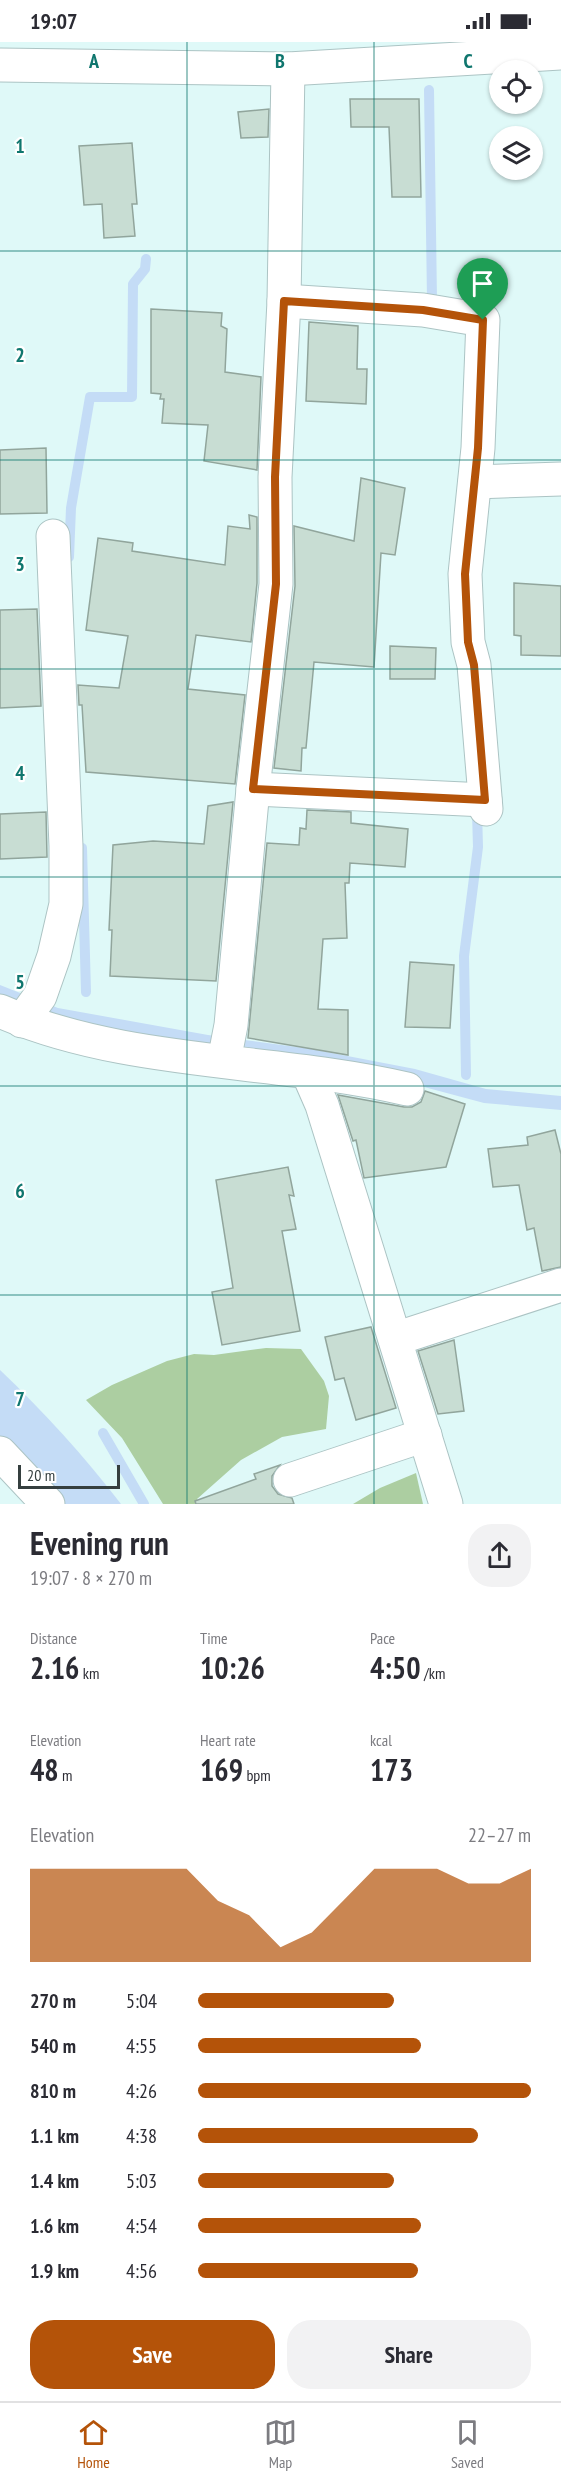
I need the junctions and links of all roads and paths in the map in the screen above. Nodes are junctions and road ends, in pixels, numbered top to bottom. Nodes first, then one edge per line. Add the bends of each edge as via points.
1 (561, 53) edge
2 (73, 55) edge
3 (0, 65) edge
4 (288, 69) junction
5 (284, 301) junction
6 (561, 479) edge
7 (475, 482) junction
8 (52, 536) dead end
9 (253, 789) junction
10 (11, 1016) edge
11 (224, 1061) junction
12 (308, 1073) junction
13 (407, 1089) dead end
14 (561, 1285) edge
15 (395, 1339) junction
16 (425, 1435) junction
17 (0, 1453) edge
18 (291, 1480) dead end
19 (48, 1504) edge
20 (446, 1504) edge

1 - 4 street
2 - 3 street
2 - 4 street
4 - 5 street
5 - 7 street via 423,310 483,320
5 - 9 street via 275,477 276,584
6 - 7 street
7 - 9 street via 465,574 485,804
8 - 10 street via 66,904 40,996
9 - 11 street via 231,1025
10 - 11 street via 96,1041
11 - 12 street
12 - 13 street via 361,1078
12 - 15 street via 322,1106
14 - 15 street
15 - 16 street
16 - 18 street
16 - 20 street
17 - 19 street

